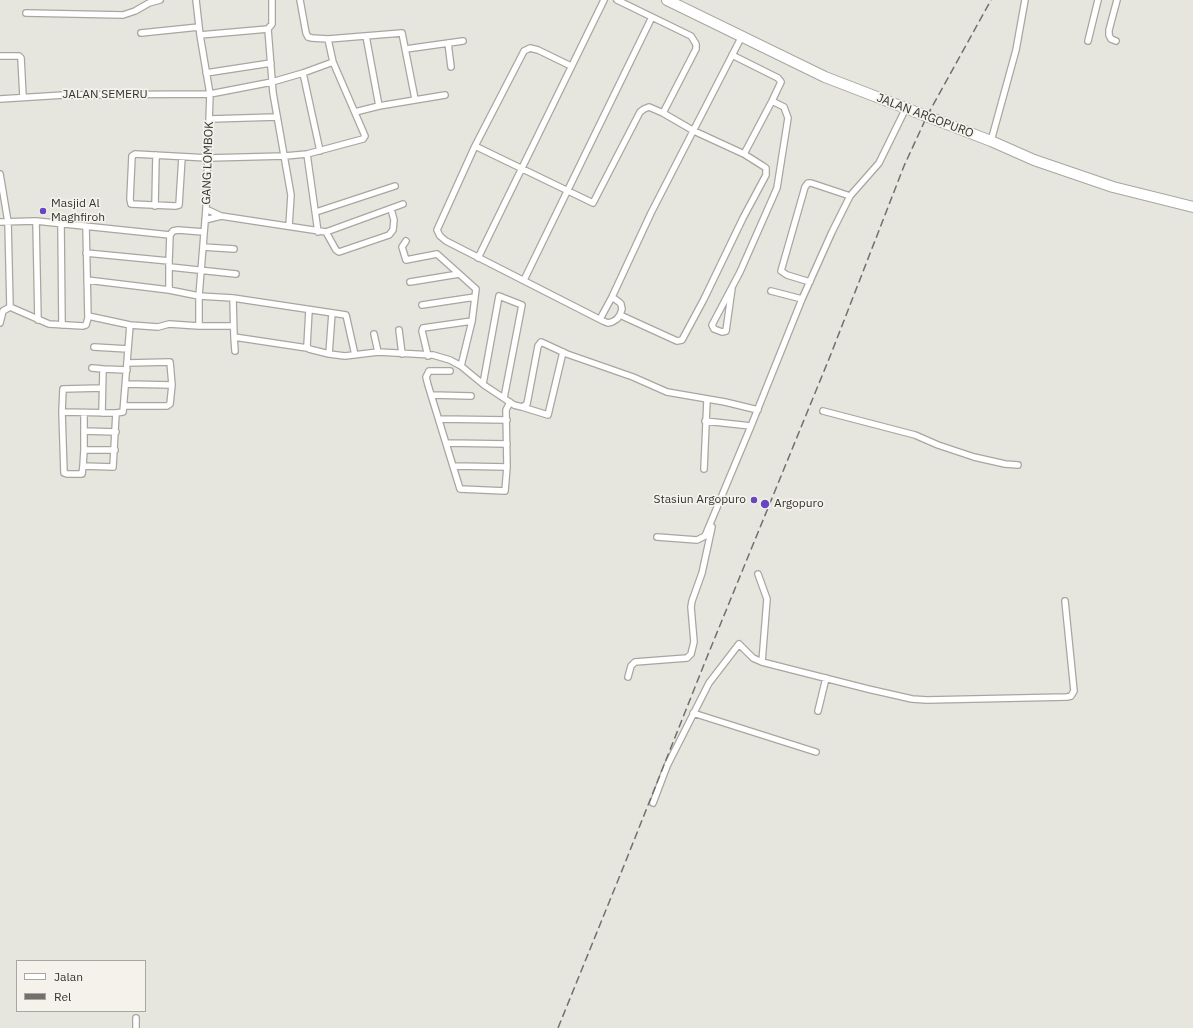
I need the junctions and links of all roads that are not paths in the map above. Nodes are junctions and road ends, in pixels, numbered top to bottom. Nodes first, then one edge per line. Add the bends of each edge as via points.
1 (160, 0) edge
2 (196, 0) edge
3 (272, 0) edge
4 (300, 0) edge
5 (604, 0) edge
6 (617, 0) edge
7 (667, 0) edge
8 (1025, 0) edge
9 (1098, 0) edge
10 (1117, 0) edge
11 (26, 13) dead end
12 (652, 17) junction
13 (199, 27) junction
14 (268, 29) junction
15 (141, 33) dead end
16 (200, 35) junction
17 (366, 36) junction
18 (742, 36) junction
19 (328, 39) junction
20 (463, 41) dead end
21 (1088, 41) dead end
22 (1116, 41) dead end
23 (448, 43) junction
24 (406, 48) junction
25 (732, 55) junction
26 (0, 56) edge
27 (333, 62) junction
28 (271, 63) junction
29 (571, 66) junction
30 (451, 67) dead end
31 (206, 73) junction
32 (303, 73) junction
33 (272, 82) junction
34 (210, 94) junction
35 (445, 95) dead end
36 (23, 97) junction
37 (0, 99) edge
38 (415, 99) junction
39 (772, 101) junction
40 (379, 106) junction
41 (906, 108) junction
42 (355, 112) junction
43 (663, 114) junction
44 (277, 117) junction
45 (210, 119) junction
46 (694, 131) junction
47 (991, 141) junction
48 (475, 146) junction
49 (320, 150) junction
50 (307, 154) junction
51 (744, 154) junction
52 (156, 155) junction
53 (285, 156) junction
54 (182, 157) junction
55 (208, 158) junction
56 (522, 169) junction
57 (0, 174) edge
58 (396, 186) dead end
59 (566, 191) junction
60 (850, 196) junction
61 (403, 204) dead end
62 (155, 206) junction
63 (1193, 207) edge
64 (391, 209) junction
65 (206, 210) junction
66 (316, 212) junction
67 (221, 216) junction
68 (205, 220) junction
69 (36, 221) junction
70 (0, 222) edge
71 (8, 222) junction
72 (61, 224) junction
73 (86, 226) junction
74 (289, 226) junction
75 (204, 232) junction
76 (318, 232) junction
77 (326, 232) junction
78 (170, 235) junction
79 (406, 241) dead end
80 (203, 247) junction
81 (234, 250) dead end
82 (86, 253) junction
83 (478, 258) junction
84 (169, 264) junction
85 (202, 270) junction
86 (236, 274) dead end
87 (459, 274) junction
88 (87, 280) junction
89 (524, 280) junction
90 (410, 282) dead end
91 (810, 282) junction
92 (732, 288) junction
93 (169, 290) junction
94 (771, 291) dead end
95 (199, 296) junction
96 (475, 296) junction
97 (612, 297) junction
98 (232, 298) junction
99 (802, 299) junction
100 (422, 305) dead end
101 (10, 307) junction
102 (1, 310) edge
103 (309, 310) junction
104 (332, 313) junction
105 (620, 315) junction
106 (88, 316) junction
107 (600, 319) junction
108 (38, 320) junction
109 (472, 321) junction
110 (0, 323) edge
111 (62, 325) junction
112 (130, 326) junction
113 (199, 326) junction
114 (233, 326) junction
115 (398, 330) dead end
116 (374, 334) dead end
117 (234, 337) junction
118 (128, 345) junction
119 (94, 347) dead end
120 (307, 348) junction
121 (235, 351) dead end
122 (378, 352) junction
123 (563, 352) junction
124 (329, 354) junction
125 (402, 354) junction
126 (355, 355) junction
127 (428, 356) junction
128 (127, 363) junction
129 (461, 366) junction
130 (92, 368) dead end
131 (103, 369) junction
132 (127, 370) junction
133 (450, 371) dead end
134 (126, 384) junction
135 (483, 384) junction
136 (172, 385) junction
137 (102, 388) junction
138 (431, 395) junction
139 (472, 396) dead end
140 (504, 398) junction
141 (707, 400) junction
142 (510, 402) junction
143 (124, 406) junction
144 (522, 407) junction
145 (758, 410) junction
146 (822, 411) dead end
147 (62, 412) junction
148 (84, 413) junction
149 (102, 413) junction
150 (116, 413) junction
151 (439, 419) junction
152 (507, 420) junction
153 (705, 421) junction
154 (751, 426) junction
155 (84, 431) junction
156 (116, 432) junction
157 (447, 443) junction
158 (507, 444) junction
159 (84, 450) junction
160 (115, 450) junction
161 (1018, 465) dead end
162 (83, 466) junction
163 (454, 466) junction
164 (507, 467) junction
165 (704, 469) dead end
166 (714, 515) junction
167 (657, 537) dead end
168 (758, 574) dead end
169 (1065, 601) dead end
170 (762, 662) junction
171 (628, 677) dead end
172 (826, 678) junction
173 (818, 711) dead end
174 (693, 713) junction
175 (816, 752) dead end
176 (653, 803) dead end
177 (136, 1018) dead end
178 (136, 1028) edge

1 - 11 street via 123,15
2 - 13 street, GANG LOMBOK
3 - 14 street via 272,24
4 - 19 street via 308,37
5 - 29 street
6 - 12 street
7 - 18 highway, JALAN ARGOPURO
8 - 47 street via 1016,50
9 - 21 street
10 - 22 street via 1109,30 1111,39
12 - 43 street via 691,36 696,44 696,49
12 - 59 street
13 - 15 street
13 - 16 street, GANG LOMBOK
14 - 16 street
14 - 28 street
16 - 31 street, GANG LOMBOK
17 - 19 street
17 - 24 street via 400,32
17 - 40 street
18 - 25 street
18 - 41 highway, JALAN ARGOPURO via 825,77
19 - 27 street
20 - 23 street
23 - 24 street
23 - 30 street
24 - 38 street
25 - 39 street via 780,80
25 - 46 street
26 - 36 street via 21,58
27 - 32 street, JALAN SEMERU
27 - 42 street
28 - 31 street
28 - 33 street
29 - 48 street via 538,50 530,48 524,51
29 - 56 street
31 - 34 street, GANG LOMBOK
32 - 33 street, JALAN SEMERU
32 - 49 street
33 - 34 street, JALAN SEMERU
33 - 44 street
34 - 36 street, JALAN SEMERU
34 - 45 street, GANG LOMBOK
35 - 38 street
36 - 37 street, JALAN SEMERU
38 - 40 street
39 - 51 street
39 - 92 street via 784,107 788,118 777,188
40 - 42 street
41 - 47 highway, JALAN ARGOPURO
41 - 60 street via 876,167
42 - 49 street via 365,138
43 - 46 street
43 - 59 street via 649,107 640,112 593,203
44 - 45 street
44 - 53 street
45 - 55 street, GANG LOMBOK
46 - 51 street
46 - 97 street via 651,212
47 - 63 highway, JALAN ARGOPURO via 1034,160 1113,187
48 - 56 street
48 - 83 street via 437,230 446,241
49 - 50 street
50 - 53 street
50 - 66 street
51 - 105 street via 766,168 766,175 682,340 677,342
52 - 54 street
52 - 62 street
52 - 62 street via 133,154 130,199 133,205
53 - 55 street
53 - 74 street via 291,195
54 - 55 street
54 - 62 street via 179,205
55 - 65 street, GANG LOMBOK
56 - 59 street
56 - 83 street
57 - 71 street
58 - 66 street
59 - 89 street
60 - 91 street
60 - 91 street via 811,183 805,187 781,271
61 - 64 street
64 - 77 street
64 - 77 street via 394,220 393,230 389,235 339,252
65 - 67 street
65 - 68 street, GANG LOMBOK
66 - 76 street
67 - 68 street
67 - 74 street
68 - 75 street, GANG LOMBOK
69 - 71 street
69 - 72 street
69 - 108 street
70 - 71 street
71 - 101 street
72 - 73 street
72 - 111 street
73 - 78 street
73 - 82 street
74 - 76 street
75 - 78 street via 178,230
75 - 80 street, GANG LOMBOK
76 - 77 street
78 - 84 street
79 - 87 street via 402,248 406,260 437,254
80 - 81 street
80 - 85 street, GANG LOMBOK
82 - 84 street
82 - 88 street
83 - 89 street
84 - 85 street
84 - 93 street
85 - 86 street
85 - 95 street, GANG LOMBOK
87 - 90 street
87 - 96 street via 476,289
88 - 93 street
88 - 106 street
89 - 107 street
91 - 99 street
92 - 92 street via 712,325 714,329 722,332 726,331
93 - 95 street
94 - 99 street
95 - 98 street
95 - 113 street, GANG LOMBOK
96 - 100 street
96 - 109 street
97 - 105 street via 621,304
97 - 107 street
98 - 103 street
98 - 114 street
99 - 145 street
101 - 102 street
101 - 108 street
102 - 110 street
103 - 104 street
103 - 120 street
104 - 124 street
104 - 126 street via 346,315
105 - 107 street via 608,323
106 - 111 street via 84,325
106 - 112 street
108 - 111 street
109 - 127 street via 423,328
109 - 129 street
112 - 113 street
112 - 118 street
113 - 114 street
114 - 117 street
115 - 125 street
116 - 122 street
117 - 120 street
117 - 121 street
118 - 119 street
118 - 128 street
120 - 124 street
122 - 125 street
122 - 126 street
123 - 141 street via 667,392
123 - 144 street via 548,414
123 - 144 street via 541,342 539,344 527,404
124 - 126 street
125 - 127 street
127 - 129 street via 442,358
128 - 132 street
128 - 136 street via 170,362
129 - 135 street
130 - 131 street
131 - 132 street
131 - 137 street
132 - 134 street
133 - 138 street via 429,371 426,377
134 - 136 street
134 - 143 street
135 - 140 street
135 - 140 street via 499,296 522,305
136 - 143 street via 169,406
137 - 147 street via 63,389
137 - 149 street
138 - 139 street
138 - 151 street
140 - 142 street
141 - 145 street
141 - 153 street
142 - 144 street
142 - 152 street via 506,410
143 - 150 street via 122,413
145 - 154 street
146 - 161 street via 915,435 974,457
147 - 148 street
147 - 162 street via 64,473 82,474
148 - 149 street
148 - 155 street
149 - 150 street
150 - 156 street
151 - 152 street
151 - 157 street
152 - 158 street
153 - 154 street
153 - 165 street
154 - 166 street
155 - 156 street
155 - 159 street
156 - 160 street
157 - 158 street
157 - 163 street
158 - 164 street
159 - 160 street
159 - 162 street
160 - 162 street via 112,468
163 - 164 street
163 - 164 street via 460,489 504,491
166 - 167 street via 705,536 701,539
166 - 171 street via 691,607 694,642 691,654 687,658 635,662
168 - 170 street via 767,599
169 - 172 street via 1074,690 1071,696 912,699
170 - 172 street
170 - 174 street via 753,658 739,644 709,683
172 - 173 street
174 - 175 street
174 - 176 street via 667,766
177 - 178 street

